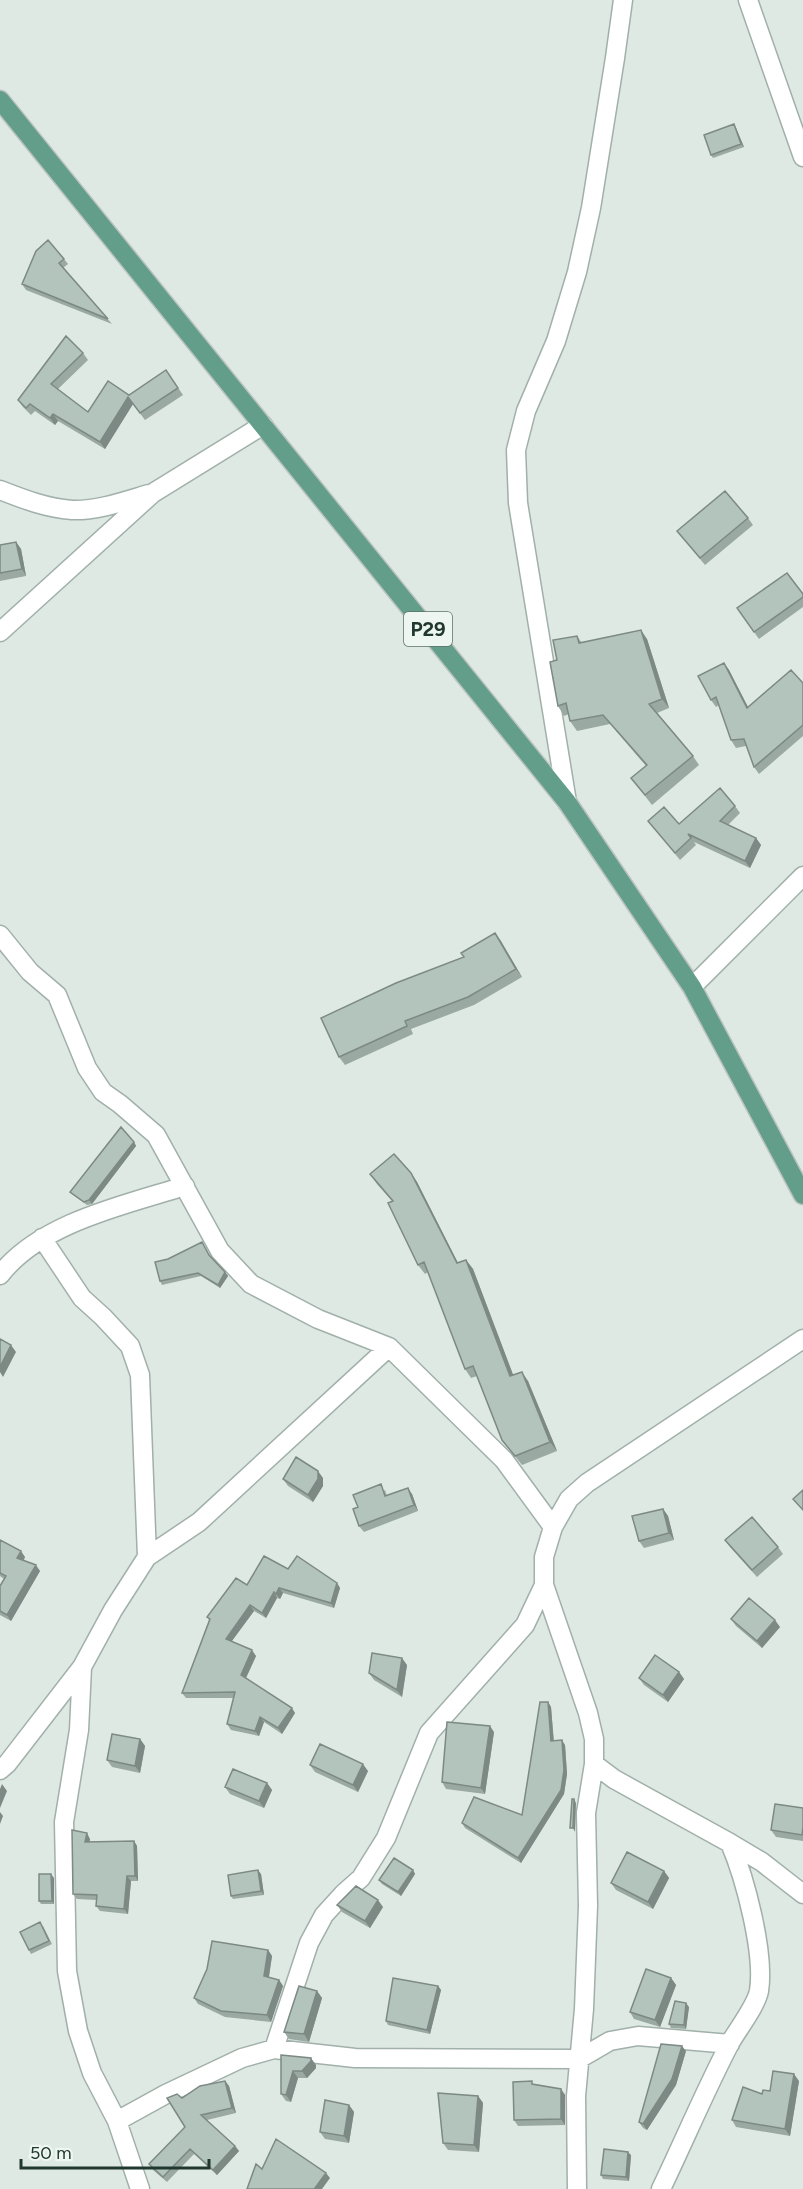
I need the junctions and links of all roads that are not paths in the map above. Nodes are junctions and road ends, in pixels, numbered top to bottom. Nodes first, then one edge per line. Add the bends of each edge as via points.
1 (623, 0) edge
2 (748, 0) edge
3 (0, 100) edge
4 (803, 157) edge
5 (263, 425) junction
6 (0, 490) edge
7 (153, 493) junction
8 (0, 632) edge
9 (567, 802) junction
10 (803, 876) edge
11 (0, 935) edge
12 (692, 987) junction
13 (185, 1186) junction
14 (803, 1195) edge
15 (42, 1238) junction
16 (0, 1275) edge
17 (803, 1339) edge
18 (388, 1347) junction
19 (553, 1527) junction
20 (147, 1557) junction
21 (544, 1585) junction
22 (82, 1667) junction
23 (594, 1764) junction
24 (0, 1770) edge
25 (730, 1843) junction
26 (803, 1893) edge
27 (730, 2044) junction
28 (274, 2049) junction
29 (579, 2059) junction
30 (117, 2121) junction
31 (140, 2189) edge
32 (577, 2189) edge
33 (661, 2189) edge

1 - 9 street via 593,196 577,272 556,341 526,411 516,450 518,503
2 - 4 street
3 - 5 main road, P29
5 - 7 street
5 - 9 main road, P29
6 - 7 street via 36,504 73,510
7 - 8 street
9 - 12 main road, P29
10 - 12 street
11 - 13 street via 30,972 57,995 87,1068 103,1092 156,1135
12 - 14 main road, P29
13 - 15 street via 111,1209
13 - 18 street via 220,1251 251,1284 318,1319
15 - 16 street via 11,1261
15 - 20 street via 82,1298 130,1346 140,1375
17 - 19 street via 587,1483 569,1499
18 - 19 street via 504,1460
18 - 20 street via 199,1522
19 - 21 street via 544,1557
20 - 22 street
21 - 23 street via 588,1713
21 - 28 street via 525,1625 429,1732 386,1838 362,1878 324,1915 309,1943
22 - 24 street
22 - 30 street via 79,1730 64,1822 68,1971 78,2031 92,2073
23 - 25 street
23 - 29 street via 586,1813 588,1906
25 - 26 street
25 - 27 street via 747,1893 761,1969 758,1994
27 - 29 street via 638,2036 610,2041
27 - 33 street
28 - 29 street via 355,2058
28 - 30 street via 242,2058
29 - 32 street
30 - 31 street

